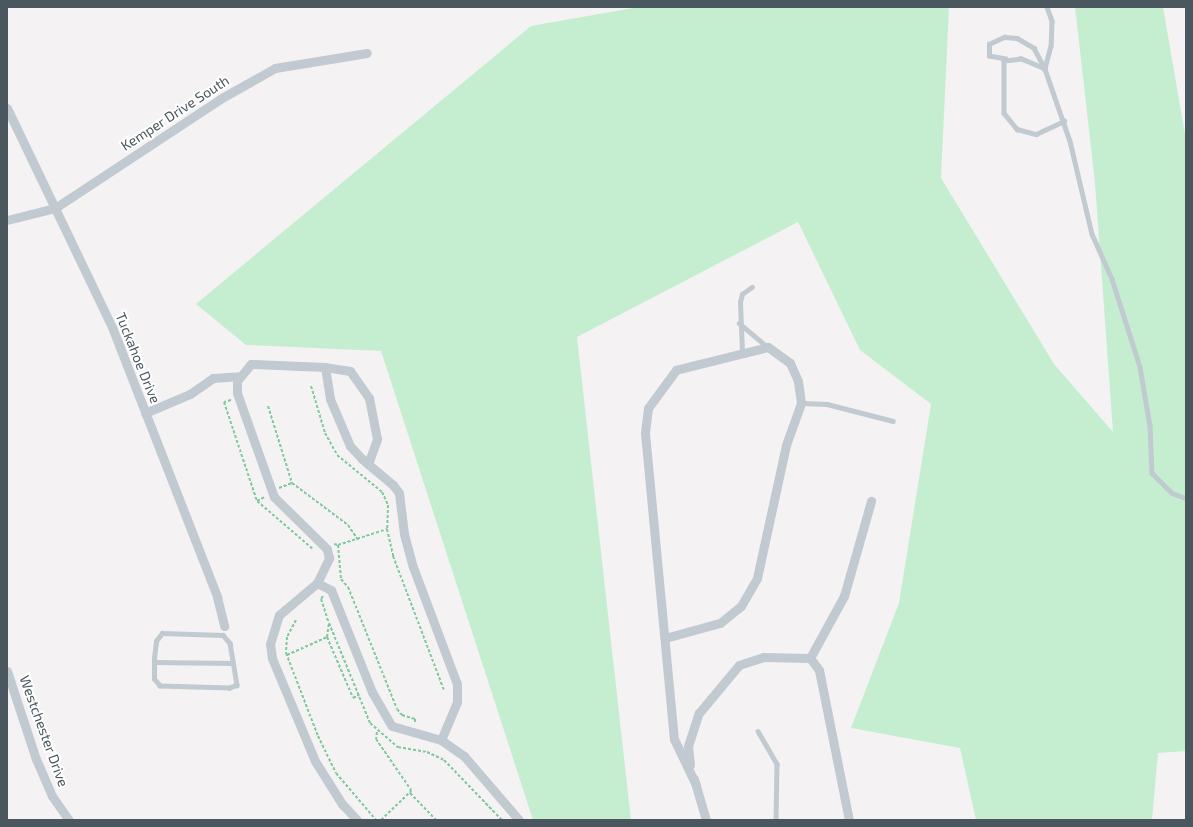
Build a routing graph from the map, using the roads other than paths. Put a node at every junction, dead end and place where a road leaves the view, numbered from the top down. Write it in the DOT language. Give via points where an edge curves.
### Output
graph roads {
  1 [pos="1047,7"];
  2 [pos="367,53"];
  3 [pos="1006,59"];
  4 [pos="1045,69"];
  5 [pos="7,108"];
  6 [pos="1064,121"];
  7 [pos="55,208"];
  8 [pos="7,220"];
  9 [pos="752,287"];
  10 [pos="739,323"];
  11 [pos="768,347"];
  12 [pos="742,352"];
  13 [pos="325,367"];
  14 [pos="240,376"];
  15 [pos="801,403"];
  16 [pos="145,413"];
  17 [pos="893,421"];
  18 [pos="368,464"];
  19 [pos="1186,498"];
  20 [pos="872,501"];
  21 [pos="317,583"];
  22 [pos="224,630"];
  23 [pos="665,638"];
  24 [pos="810,658"];
  25 [pos="154,662"];
  26 [pos="233,663"];
  27 [pos="7,671"];
  28 [pos="758,731"];
  29 [pos="441,740"];
  30 [pos="696,785"];
  31 [pos="69,820"];
  32 [pos="357,820"];
  33 [pos="519,820"];
  34 [pos="706,820"];
  35 [pos="776,820"];
  36 [pos="849,820"];
  1 -- 4 [label="lane" via="1052,21 1051,46"];
  2 -- 7 [label="street, Kemper Drive South" via="275,68 220,99"];
  3 -- 4 [label="lane" via="1021,59"];
  3 -- 4 [label="lane" via="989,56 989,44 1004,37 1017,38 1034,48"];
  3 -- 6 [label="lane" via="1004,113 1011,124 1036,134"];
  4 -- 6 [label="lane"];
  5 -- 7 [label="street, Tuckahoe Drive"];
  6 -- 19 [label="lane" via="1092,234 1112,279 1140,367 1150,426 1152,473 1172,493"];
  7 -- 8 [label="street, Kemper Drive South"];
  7 -- 16 [label="street, Tuckahoe Drive" via="112,327"];
  9 -- 10 [label="lane" via="742,294"];
  10 -- 11 [label="lane"];
  10 -- 12 [label="lane"];
  11 -- 12 [label="street"];
  11 -- 15 [label="street" via="790,363 798,381"];
  12 -- 23 [label="street" via="716,362 676,370 648,408 645,433"];
  13 -- 14 [label="street" via="259,363 251,364"];
  13 -- 18 [label="street" via="324,378 340,428 350,446"];
  13 -- 18 [label="street" via="350,371 368,398 377,439"];
  14 -- 16 [label="street" via="213,378 190,394"];
  14 -- 21 [label="street" via="237,393 267,486 274,497 328,549 329,558"];
  15 -- 17 [label="lane" via="827,404"];
  15 -- 23 [label="street" via="786,445 757,578 741,606 720,623"];
  16 -- 22 [label="street, Tuckahoe Drive" via="217,597"];
  18 -- 29 [label="street" via="399,494 404,534 413,567 457,684 457,702"];
  20 -- 24 [label="street" via="844,596"];
  21 -- 29 [label="street" via="331,590 372,692 392,726"];
  21 -- 32 [label="street" via="309,594 279,615 270,644 272,658 316,761 342,804"];
  22 -- 25 [label="lane" via="162,633 156,641"];
  22 -- 26 [label="lane" via="230,643"];
  23 -- 30 [label="street" via="674,739"];
  24 -- 30 [label="street" via="763,658 739,665 699,714 688,746"];
  24 -- 36 [label="street" via="819,670"];
  25 -- 26 [label="lane"];
  25 -- 26 [label="lane" via="154,679 160,686 230,688 237,685"];
  27 -- 31 [label="street, Westchester Drive" via="36,759 52,796"];
  28 -- 35 [label="lane" via="777,764"];
  29 -- 33 [label="street" via="464,756"];
  30 -- 34 [label="street"];
}
